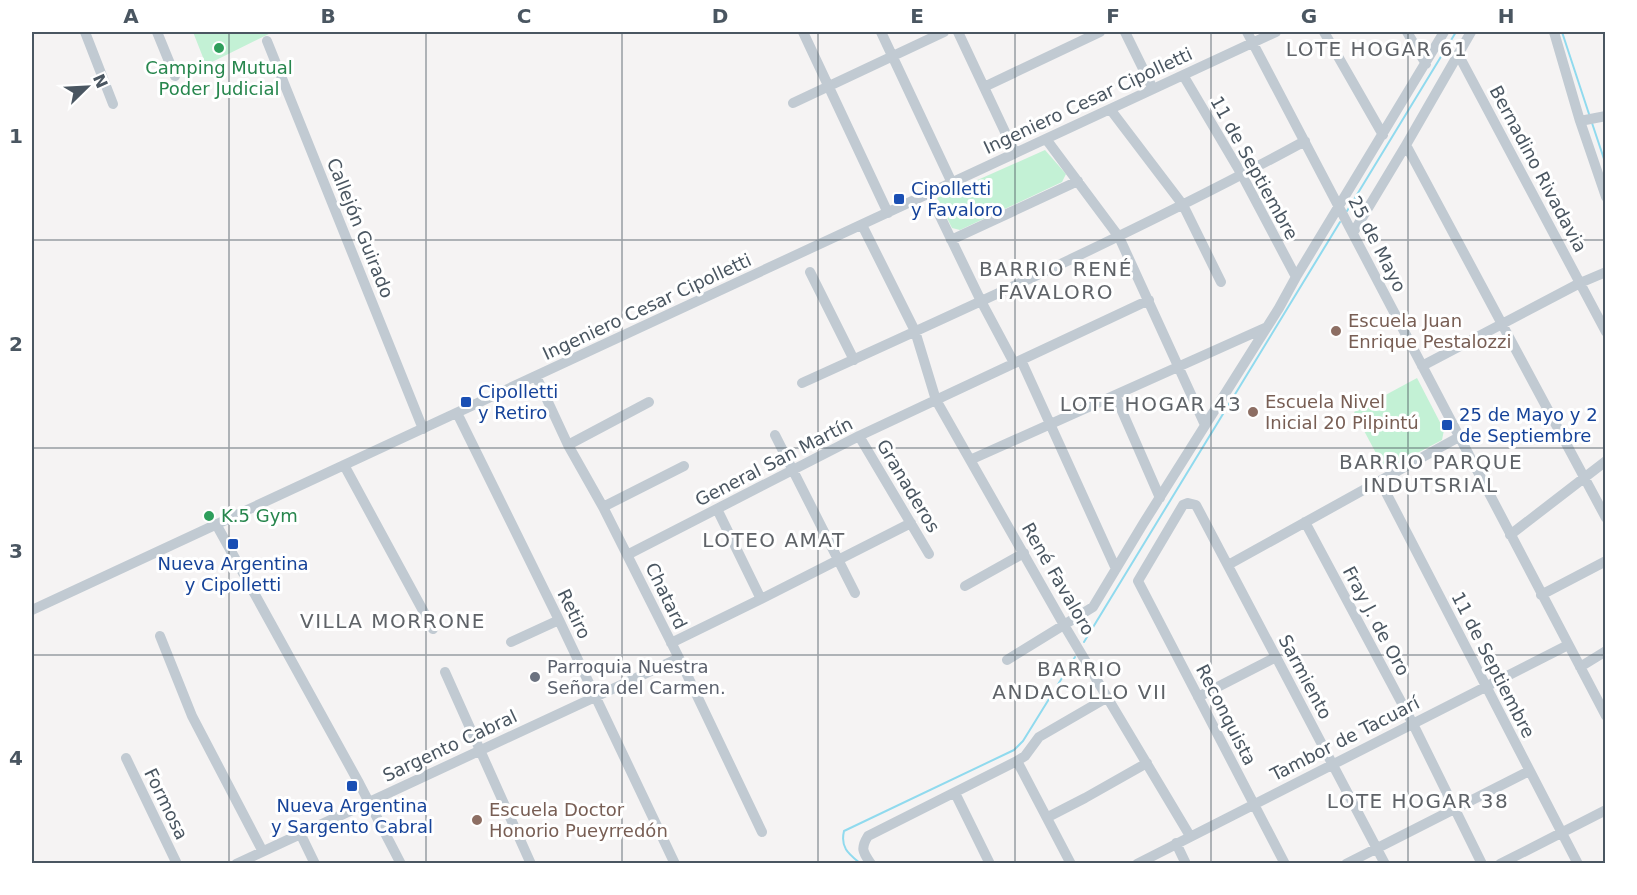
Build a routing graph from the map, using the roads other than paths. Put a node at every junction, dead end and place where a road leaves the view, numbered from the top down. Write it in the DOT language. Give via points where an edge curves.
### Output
graph roads {
  1 [pos="85,32"];
  2 [pos="157,32"];
  3 [pos="803,32"];
  4 [pos="881,32"];
  5 [pos="944,32"];
  6 [pos="958,32"];
  7 [pos="1100,32"];
  8 [pos="1125,32"];
  9 [pos="1247,32"];
  10 [pos="1276,32"];
  11 [pos="1324,32"];
  12 [pos="1407,32"];
  13 [pos="1444,32"];
  14 [pos="1471,32"];
  15 [pos="1554,32"];
  16 [pos="267,41"];
  17 [pos="1252,43"];
  18 [pos="1458,54"];
  19 [pos="892,56"];
  20 [pos="1426,64"];
  21 [pos="1183,75"];
  22 [pos="175,76"];
  23 [pos="828,86"];
  24 [pos="984,87"];
  25 [pos="1152,89"];
  26 [pos="793,103"];
  27 [pos="113,104"];
  28 [pos="1110,109"];
  29 [pos="1602,116"];
  30 [pos="1583,120"];
  31 [pos="1383,135"];
  32 [pos="1046,139"];
  33 [pos="1305,141"];
  34 [pos="1406,145"];
  35 [pos="1015,153"];
  36 [pos="1242,175"];
  37 [pos="1078,181"];
  38 [pos="952,183"];
  39 [pos="1605,197"];
  40 [pos="1183,205"];
  41 [pos="1339,206"];
  42 [pos="938,212"];
  43 [pos="888,213"];
  44 [pos="862,225"];
  45 [pos="1353,233"];
  46 [pos="1119,237"];
  47 [pos="951,240"];
  48 [pos="810,272"];
  49 [pos="1605,272"];
  50 [pos="1296,277"];
  51 [pos="1221,282"];
  52 [pos="1580,283"];
  53 [pos="1149,300"];
  54 [pos="981,301"];
  55 [pos="1502,324"];
  56 [pos="1267,327"];
  57 [pos="915,331"];
  58 [pos="1605,332"];
  59 [pos="854,360"];
  60 [pos="1017,362"];
  61 [pos="1178,366"];
  62 [pos="1422,366"];
  63 [pos="536,376"];
  64 [pos="802,383"];
  65 [pos="1115,395"];
  66 [pos="936,400"];
  67 [pos="649,402"];
  68 [pos="457,413"];
  69 [pos="1050,424"];
  70 [pos="1205,426"];
  71 [pos="423,429"];
  72 [pos="775,435"];
  73 [pos="859,436"];
  74 [pos="1459,437"];
  75 [pos="568,445"];
  76 [pos="970,460"];
  77 [pos="1605,461"];
  78 [pos="344,465"];
  79 [pos="684,466"];
  80 [pos="792,469"];
  81 [pos="1584,478"];
  82 [pos="1380,481"];
  83 [pos="1160,498"];
  84 [pos="603,507"];
  85 [pos="717,509"];
  86 [pos="1605,518"];
  87 [pos="1305,522"];
  88 [pos="911,523"];
  89 [pos="216,524"];
  90 [pos="1510,535"];
  91 [pos="1024,553"];
  92 [pos="929,554"];
  93 [pos="627,555"];
  94 [pos="838,560"];
  95 [pos="1605,561"];
  96 [pos="1228,564"];
  97 [pos="1116,569"];
  98 [pos="1138,581"];
  99 [pos="965,586"];
  100 [pos="855,593"];
  101 [pos="1541,595"];
  102 [pos="761,599"];
  103 [pos="32,610"];
  104 [pos="559,620"];
  105 [pos="1064,625"];
  106 [pos="433,629"];
  107 [pos="160,636"];
  108 [pos="511,642"];
  109 [pos="671,643"];
  110 [pos="1568,645"];
  111 [pos="1605,651"];
  112 [pos="1276,657"];
  113 [pos="679,658"];
  114 [pos="1007,660"];
  115 [pos="1580,668"];
  116 [pos="445,672"];
  117 [pos="1487,687"];
  118 [pos="1198,696"];
  119 [pos="595,697"];
  120 [pos="1107,697"];
  121 [pos="1605,716"];
  122 [pos="1413,724"];
  123 [pos="480,750"];
  124 [pos="126,758"];
  125 [pos="1017,761"];
  126 [pos="1147,763"];
  127 [pos="1332,764"];
  128 [pos="1530,771"];
  129 [pos="955,793"];
  130 [pos="369,802"];
  131 [pos="1254,804"];
  132 [pos="1455,809"];
  133 [pos="1605,810"];
  134 [pos="1048,817"];
  135 [pos="762,832"];
  136 [pos="1561,832"];
  137 [pos="300,833"];
  138 [pos="1190,836"];
  139 [pos="1176,843"];
  140 [pos="1377,848"];
  141 [pos="262,850"];
  142 [pos="985,862"];
  143 [pos="177,864"];
  144 [pos="236,864"];
  145 [pos="315,864"];
  146 [pos="401,864"];
  147 [pos="531,864"];
  148 [pos="675,864"];
  149 [pos="872,864"];
  150 [pos="1071,864"];
  151 [pos="1137,864"];
  152 [pos="1186,864"];
  153 [pos="1285,864"];
  154 [pos="1346,864"];
  155 [pos="1385,864"];
  156 [pos="1482,864"];
  157 [pos="1500,864"];
  158 [pos="1578,864"];
  1 -- 27 [label="street"];
  2 -- 22 [label="street"];
  3 -- 23 [label="street"];
  4 -- 19 [label="street"];
  5 -- 19 [label="street"];
  6 -- 24 [label="street"];
  7 -- 24 [label="street"];
  8 -- 25 [label="street"];
  9 -- 17 [label="street, 25 de Mayo"];
  10 -- 17 [label="street, Ingeniero Cesar Cipolletti"];
  11 -- 31 [label="street"];
  12 -- 20 [label="street"];
  13 -- 20 [label="street"];
  14 -- 18 [label="street"];
  15 -- 30 [label="street"];
  16 -- 71 [label="street, Callejón Guirado"];
  17 -- 21 [label="street, Ingeniero Cesar Cipolletti"];
  17 -- 33 [label="street, 25 de Mayo"];
  18 -- 34 [label="street"];
  18 -- 52 [label="street, Bernadino Rivadavia"];
  19 -- 23 [label="street"];
  19 -- 38 [label="street"];
  20 -- 31 [label="street"];
  21 -- 25 [label="street, Ingeniero Cesar Cipolletti"];
  21 -- 36 [label="street, 11 de Septiembre"];
  23 -- 26 [label="street"];
  23 -- 43 [label="street"];
  24 -- 35 [label="street"];
  25 -- 28 [label="street, Ingeniero Cesar Cipolletti"];
  28 -- 32 [label="street, Ingeniero Cesar Cipolletti"];
  28 -- 40 [label="street"];
  29 -- 30 [label="street"];
  30 -- 39 [label="street"];
  31 -- 41 [label="street"];
  32 -- 35 [label="street, Ingeniero Cesar Cipolletti"];
  32 -- 37 [label="street"];
  33 -- 36 [label="street"];
  33 -- 41 [label="street, 25 de Mayo"];
  34 -- 45 [label="street"];
  34 -- 55 [label="street"];
  35 -- 38 [label="street, Ingeniero Cesar Cipolletti"];
  36 -- 40 [label="street"];
  36 -- 50 [label="street, 11 de Septiembre"];
  37 -- 46 [label="street"];
  37 -- 47 [label="street"];
  38 -- 43 [label="street, Ingeniero Cesar Cipolletti"];
  40 -- 46 [label="street"];
  40 -- 51 [label="street"];
  41 -- 45 [label="street, 25 de Mayo"];
  41 -- 50 [label="street"];
  42 -- 47 [label="street"];
  43 -- 44 [label="street, Ingeniero Cesar Cipolletti"];
  44 -- 57 [label="street, René Favaloro"];
  44 -- 63 [label="street, Ingeniero Cesar Cipolletti"];
  45 -- 62 [label="street, 25 de Mayo"];
  46 -- 53 [label="street"];
  46 -- 54 [label="street"];
  47 -- 54 [label="street"];
  48 -- 59 [label="street"];
  49 -- 52 [label="street"];
  50 -- 56 [label="street"];
  52 -- 55 [label="street"];
  52 -- 58 [label="street, Bernadino Rivadavia"];
  53 -- 60 [label="street, General San Martín"];
  53 -- 61 [label="street"];
  54 -- 57 [label="street"];
  54 -- 60 [label="street"];
  55 -- 62 [label="street"];
  55 -- 81 [label="street"];
  56 -- 61 [label="street"];
  56 -- 70 [label="street"];
  57 -- 59 [label="street"];
  57 -- 66 [label="street, René Favaloro"];
  59 -- 64 [label="street"];
  60 -- 66 [label="street, General San Martín"];
  60 -- 69 [label="street"];
  61 -- 65 [label="street"];
  61 -- 70 [label="street"];
  62 -- 74 [label="street, 25 de Mayo"];
  63 -- 68 [label="street, Ingeniero Cesar Cipolletti"];
  63 -- 75 [label="street, Chatard"];
  65 -- 69 [label="street"];
  65 -- 83 [label="street"];
  66 -- 73 [label="street, General San Martín"];
  66 -- 76 [label="street, René Favaloro"];
  67 -- 75 [label="street"];
  68 -- 71 [label="street, Ingeniero Cesar Cipolletti"];
  68 -- 104 [label="street, Retiro"];
  69 -- 76 [label="street"];
  69 -- 97 [label="street"];
  70 -- 83 [label="street"];
  71 -- 78 [label="street, Ingeniero Cesar Cipolletti"];
  72 -- 80 [label="street"];
  73 -- 80 [label="street, General San Martín"];
  73 -- 88 [label="street, Granaderos"];
  74 -- 82 [label="street"];
  74 -- 90 [label="street, 25 de Mayo"];
  75 -- 84 [label="street, Chatard"];
  76 -- 91 [label="street, René Favaloro"];
  77 -- 81 [label="street"];
  78 -- 89 [label="street, Ingeniero Cesar Cipolletti"];
  78 -- 106 [label="street"];
  79 -- 84 [label="street"];
  80 -- 85 [label="street, General San Martín"];
  80 -- 94 [label="street"];
  81 -- 86 [label="street"];
  81 -- 90 [label="street"];
  82 -- 87 [label="street"];
  82 -- 117 [label="street, 11 de Septiembre"];
  83 -- 97 [label="street"];
  84 -- 93 [label="street, Chatard"];
  85 -- 93 [label="street, General San Martín"];
  85 -- 102 [label="street"];
  87 -- 96 [label="street"];
  87 -- 122 [label="street, Fray J. de Oro"];
  88 -- 92 [label="street, Granaderos"];
  88 -- 94 [label="street"];
  89 -- 103 [label="street, Ingeniero Cesar Cipolletti"];
  89 -- 130 [label="street"];
  90 -- 101 [label="street, 25 de Mayo"];
  91 -- 99 [label="street"];
  91 -- 105 [label="street, René Favaloro"];
  93 -- 109 [label="street, Chatard"];
  94 -- 100 [label="street"];
  94 -- 102 [label="street"];
  95 -- 101 [label="street"];
  96 -- 98 [label="street, Sarmiento" via="1197,505 1188,503 1183,505"];
  96 -- 112 [label="street, Sarmiento"];
  97 -- 105 [label="street" via="1093,607"];
  98 -- 118 [label="street, Reconquista"];
  101 -- 110 [label="street, 25 de Mayo"];
  102 -- 109 [label="street"];
  104 -- 108 [label="street"];
  104 -- 119 [label="street, Retiro"];
  105 -- 114 [label="street"];
  105 -- 120 [label="street, René Favaloro"];
  107 -- 141 [label="street" via="192,716"];
  109 -- 113 [label="street, Chatard"];
  110 -- 115 [label="street, 25 de Mayo"];
  110 -- 117 [label="street, Tambor de Tacuarí"];
  111 -- 115 [label="street"];
  112 -- 118 [label="street"];
  112 -- 127 [label="street, Sarmiento"];
  113 -- 119 [label="street, Sargento Cabral"];
  113 -- 135 [label="street, Chatard"];
  115 -- 121 [label="street, 25 de Mayo"];
  116 -- 123 [label="street"];
  117 -- 122 [label="street, Tambor de Tacuarí"];
  117 -- 128 [label="street, 11 de Septiembre"];
  118 -- 131 [label="street, Reconquista"];
  119 -- 123 [label="street, Sargento Cabral"];
  119 -- 148 [label="street, Retiro"];
  120 -- 125 [label="street" via="1039,737"];
  120 -- 126 [label="street, René Favaloro"];
  122 -- 127 [label="street, Tambor de Tacuarí"];
  122 -- 132 [label="street, Fray J. de Oro"];
  123 -- 130 [label="street, Sargento Cabral"];
  123 -- 147 [label="street"];
  124 -- 143 [label="street, Formosa"];
  125 -- 129 [label="street"];
  125 -- 134 [label="street"];
  126 -- 134 [label="street"];
  126 -- 138 [label="street, René Favaloro"];
  127 -- 131 [label="street, Tambor de Tacuarí"];
  127 -- 140 [label="street, Sarmiento"];
  128 -- 132 [label="street"];
  128 -- 136 [label="street, 11 de Septiembre"];
  129 -- 142 [label="street"];
  129 -- 149 [label="street" via="868,836 863,850"];
  130 -- 137 [label="street, Sargento Cabral"];
  130 -- 146 [label="street"];
  131 -- 138 [label="street, Tambor de Tacuarí"];
  131 -- 153 [label="street, Reconquista"];
  132 -- 140 [label="street"];
  132 -- 156 [label="street, Fray J. de Oro"];
  133 -- 136 [label="street"];
  134 -- 150 [label="street"];
  136 -- 157 [label="street"];
  136 -- 158 [label="street, 11 de Septiembre"];
  137 -- 141 [label="street, Sargento Cabral"];
  137 -- 145 [label="street"];
  138 -- 139 [label="street, Tambor de Tacuarí"];
  139 -- 151 [label="street, Tambor de Tacuarí"];
  139 -- 152 [label="street"];
  140 -- 154 [label="street"];
  140 -- 155 [label="street, Sarmiento"];
  141 -- 144 [label="street, Sargento Cabral"];
}
